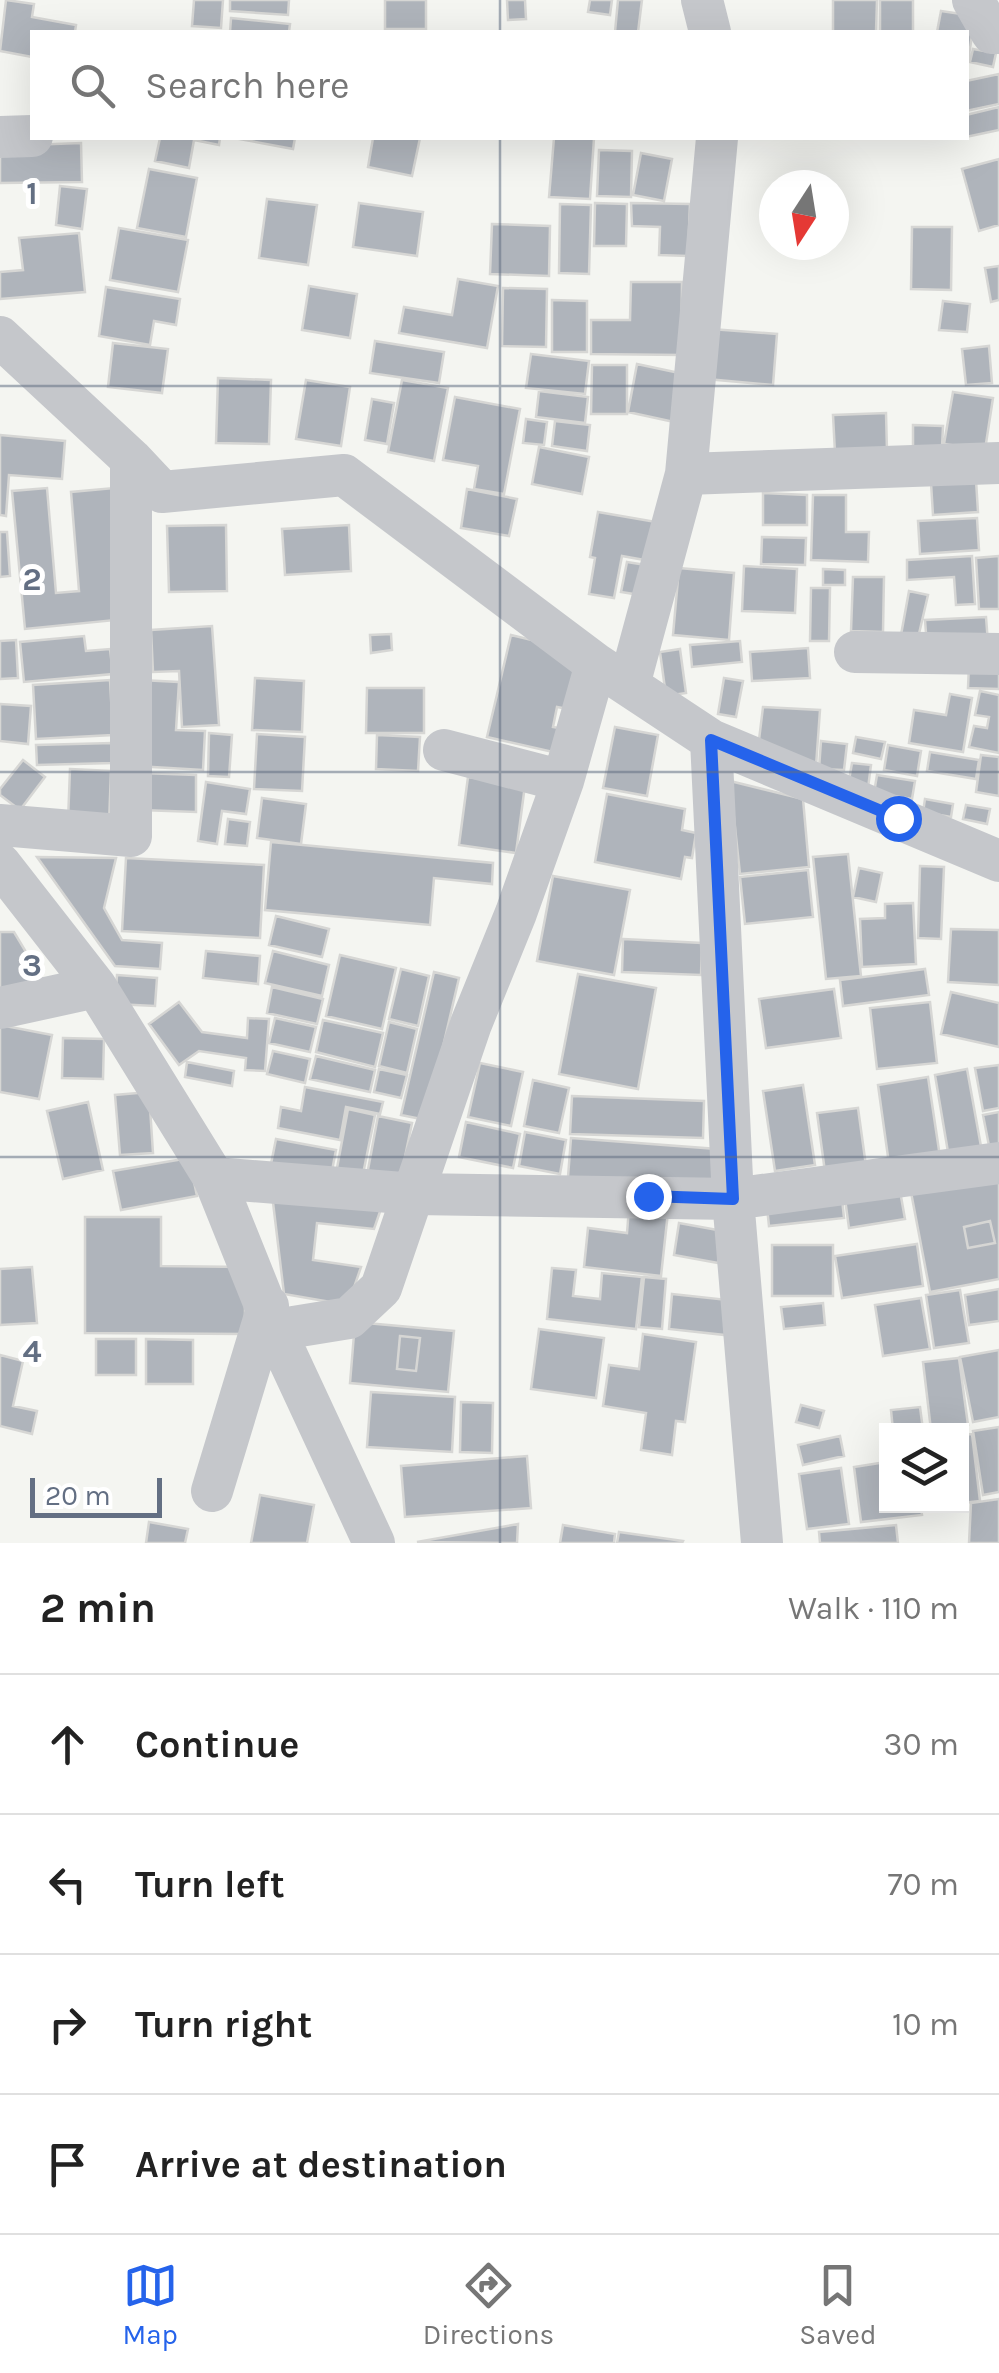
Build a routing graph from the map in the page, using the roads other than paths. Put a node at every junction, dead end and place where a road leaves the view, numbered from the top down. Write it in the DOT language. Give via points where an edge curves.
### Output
graph roads {
  1 [pos="702,0"];
  2 [pos="973,0"];
  3 [pos="710,30"];
  4 [pos="999,33"];
  5 [pos="30,136"];
  6 [pos="0,137"];
  7 [pos="718,140"];
  8 [pos="0,337"];
  9 [pos="131,459"];
  10 [pos="999,463"];
  11 [pos="686,474"];
  12 [pos="855,652"];
  13 [pos="999,654"];
  14 [pos="612,674"];
  15 [pos="711,740"];
  16 [pos="444,750"];
  17 [pos="563,781"];
  18 [pos="0,825"];
  19 [pos="999,861"];
  20 [pos="0,864"];
  21 [pos="96,987"];
  22 [pos="0,1008"];
  23 [pos="999,1163"];
  24 [pos="214,1178"];
  25 [pos="415,1194"];
  26 [pos="733,1199"];
  27 [pos="271,1318"];
  28 [pos="212,1491"];
  29 [pos="374,1543"];
  30 [pos="762,1543"];
  1 -- 3 [label="street"];
  2 -- 4 [label="street" via="992,33"];
  5 -- 6 [label="street"];
  7 -- 11 [label="street"];
  8 -- 9 [label="street"];
  9 -- 14 [label="street" via="162,492 344,475"];
  9 -- 18 [label="street" via="131,836"];
  10 -- 11 [label="street"];
  11 -- 14 [label="street"];
  12 -- 13 [label="street"];
  14 -- 15 [label="street"];
  14 -- 17 [label="street"];
  15 -- 19 [label="street"];
  15 -- 26 [label="street"];
  16 -- 17 [label="street"];
  17 -- 25 [label="street"];
  20 -- 21 [label="street"];
  21 -- 22 [label="street"];
  21 -- 24 [label="street"];
  23 -- 26 [label="street"];
  24 -- 25 [label="street"];
  24 -- 27 [label="street"];
  25 -- 26 [label="street"];
  25 -- 27 [label="street" via="381,1288 349,1318"];
  26 -- 30 [label="street"];
  27 -- 28 [label="street"];
  27 -- 29 [label="street"];
}
